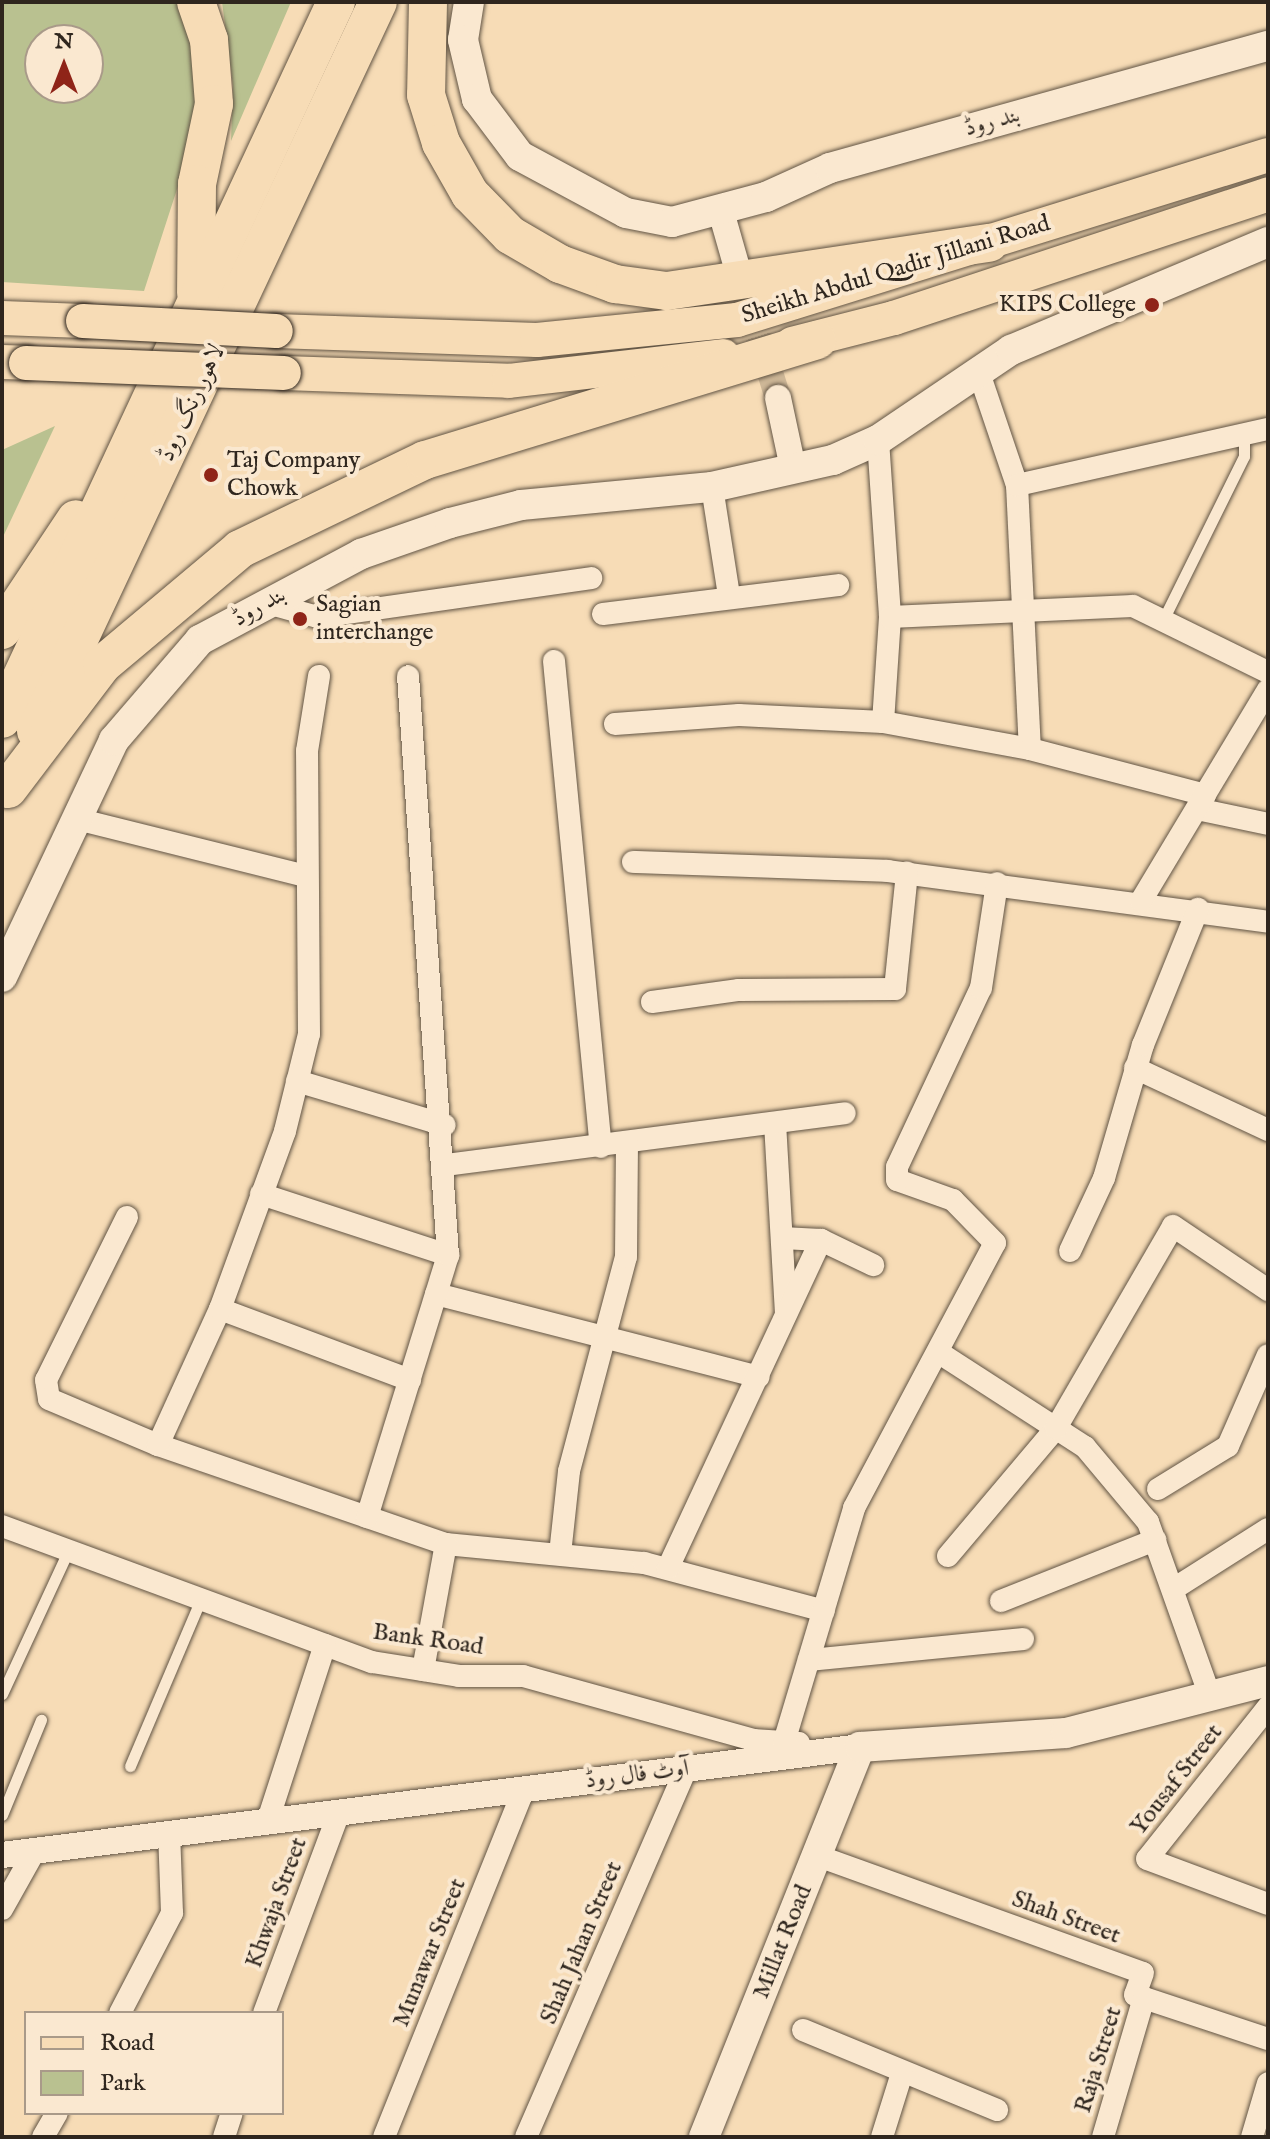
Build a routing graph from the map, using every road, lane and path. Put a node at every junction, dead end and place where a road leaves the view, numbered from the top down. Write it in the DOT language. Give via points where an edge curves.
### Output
graph roads {
  1 [pos="196,2"];
  2 [pos="336,2"];
  3 [pos="378,2"];
  4 [pos="428,2"];
  5 [pos="469,2"];
  6 [pos="1268,46"];
  7 [pos="1268,155"];
  8 [pos="1268,194"];
  9 [pos="720,208"];
  10 [pos="1268,242"];
  11 [pos="989,243"];
  12 [pos="736,264"];
  13 [pos="196,304"];
  14 [pos="2,318"];
  15 [pos="817,340"];
  16 [pos="14,362"];
  17 [pos="978,370"];
  18 [pos="778,398"];
  19 [pos="1268,429"];
  20 [pos="138,432"];
  21 [pos="1244,434"];
  22 [pos="878,440"];
  23 [pos="793,468"];
  24 [pos="1017,485"];
  25 [pos="712,487"];
  26 [pos="591,578"];
  27 [pos="838,585"];
  28 [pos="729,596"];
  29 [pos="267,603"];
  30 [pos="1017,606"];
  31 [pos="603,614"];
  32 [pos="890,617"];
  33 [pos="1163,620"];
  34 [pos="2,630"];
  35 [pos="554,661"];
  36 [pos="319,676"];
  37 [pos="408,676"];
  38 [pos="1268,687"];
  39 [pos="2,719"];
  40 [pos="883,722"];
  41 [pos="615,724"];
  42 [pos="1030,749"];
  43 [pos="5,795"];
  44 [pos="1201,802"];
  45 [pos="77,819"];
  46 [pos="1268,824"];
  47 [pos="633,862"];
  48 [pos="907,873"];
  49 [pos="306,876"];
  50 [pos="997,883"];
  51 [pos="1141,901"];
  52 [pos="1198,909"];
  53 [pos="1268,922"];
  54 [pos="2,977"];
  55 [pos="652,1002"];
  56 [pos="1135,1068"];
  57 [pos="297,1081"];
  58 [pos="845,1113"];
  59 [pos="775,1123"];
  60 [pos="445,1125"];
  61 [pos="1268,1129"];
  62 [pos="627,1144"];
  63 [pos="601,1147"];
  64 [pos="446,1165"];
  65 [pos="261,1194"];
  66 [pos="127,1217"];
  67 [pos="782,1238"];
  68 [pos="821,1240"];
  69 [pos="1070,1251"];
  70 [pos="448,1255"];
  71 [pos="873,1265"];
  72 [pos="1268,1290"];
  73 [pos="436,1294"];
  74 [pos="220,1309"];
  75 [pos="786,1317"];
  76 [pos="606,1338"];
  77 [pos="941,1354"];
  78 [pos="1268,1355"];
  79 [pos="759,1377"];
  80 [pos="410,1380"];
  81 [pos="1056,1428"];
  82 [pos="158,1445"];
  83 [pos="1158,1489"];
  84 [pos="367,1517"];
  85 [pos="2,1526"];
  86 [pos="1268,1529"];
  87 [pos="1155,1540"];
  88 [pos="446,1544"];
  89 [pos="71,1547"];
  90 [pos="560,1554"];
  91 [pos="948,1556"];
  92 [pos="668,1568"];
  93 [pos="1175,1588"];
  94 [pos="201,1599"];
  95 [pos="1001,1601"];
  96 [pos="824,1611"];
  97 [pos="1023,1639"];
  98 [pos="325,1645"];
  99 [pos="809,1660"];
  100 [pos="423,1670"];
  101 [pos="1268,1681"];
  102 [pos="2,1694"];
  103 [pos="1210,1696"];
  104 [pos="1268,1707"];
  105 [pos="41,1720"];
  106 [pos="784,1742"];
  107 [pos="860,1747"];
  108 [pos="130,1766"];
  109 [pos="686,1769"];
  110 [pos="524,1789"];
  111 [pos="339,1812"];
  112 [pos="2,1815"];
  113 [pos="268,1820"];
  114 [pos="169,1833"];
  115 [pos="34,1852"];
  116 [pos="2,1855"];
  117 [pos="818,1856"];
  118 [pos="1268,1904"];
  119 [pos="2,1909"];
  120 [pos="1144,1998"];
  121 [pos="121,2011"];
  122 [pos="265,2011"];
  123 [pos="803,2030"];
  124 [pos="1268,2039"];
  125 [pos="902,2073"];
  126 [pos="1268,2083"];
  127 [pos="997,2110"];
  128 [pos="56,2115"];
  129 [pos="231,2115"];
  130 [pos="43,2137"];
  131 [pos="224,2137"];
  132 [pos="384,2137"];
  133 [pos="526,2137"];
  134 [pos="704,2137"];
  135 [pos="882,2137"];
  136 [pos="1103,2137"];
  137 [pos="1252,2137"];
  1 -- 13 [label="highway" via="209,40 214,104 197,184"];
  2 -- 13 [label="highway, لاہور رنگ روڈ"];
  3 -- 43 [label="highway, لاہور رنگ روڈ, bridge"];
  4 -- 11 [label="highway" via="426,95 441,143 470,194 510,235 560,264 615,284 667,291"];
  5 -- 9 [label="main road, بند روڈ" via="463,40 477,99 520,156 626,213 672,222"];
  6 -- 9 [label="main road, بند روڈ" via="845,163"];
  7 -- 11 [label="main road, Sheikh Abdul Qadir Jillani Road"];
  8 -- 15 [label="main road, Sheikh Abdul Qadir Jillani Road"];
  9 -- 12 [label="street"];
  10 -- 17 [label="main road, بند روڈ"];
  11 -- 14 [label="main road, Sheikh Abdul Qadir Jillani Road, bridge" via="830,295 670,331 445,341"];
  13 -- 20 [label="highway, لاہور رنگ روڈ, bridge"];
  15 -- 16 [label="main road, Sheikh Abdul Qadir Jillani Road, bridge" via="509,381"];
  15 -- 43 [label="highway" via="425,460 240,549 102,665"];
  17 -- 22 [label="main road, بند روڈ"];
  17 -- 24 [label="street"];
  18 -- 23 [label="street"];
  19 -- 21 [label="street"];
  20 -- 34 [label="highway"];
  20 -- 39 [label="highway, لاہور رنگ روڈ"];
  21 -- 24 [label="street"];
  21 -- 33 [label="lane" via="1244,456"];
  22 -- 23 [label="main road, بند روڈ"];
  22 -- 32 [label="street"];
  23 -- 25 [label="main road, بند روڈ"];
  24 -- 30 [label="street"];
  25 -- 28 [label="street"];
  25 -- 29 [label="main road, بند روڈ" via="492,512 361,554"];
  26 -- 29 [label="street" via="318,617"];
  27 -- 28 [label="street"];
  28 -- 31 [label="street"];
  29 -- 45 [label="main road, بند روڈ" via="200,640 150,692 114,740"];
  30 -- 32 [label="street"];
  30 -- 33 [label="street" via="1133,606"];
  30 -- 42 [label="street"];
  32 -- 40 [label="street"];
  33 -- 38 [label="street"];
  35 -- 63 [label="street"];
  36 -- 49 [label="street" via="307,751"];
  37 -- 60 [label="street"];
  38 -- 44 [label="street"];
  40 -- 41 [label="street" via="739,715"];
  40 -- 42 [label="street"];
  42 -- 44 [label="street"];
  44 -- 46 [label="street"];
  44 -- 51 [label="street"];
  45 -- 49 [label="street"];
  45 -- 54 [label="main road, بند روڈ"];
  47 -- 48 [label="street"];
  48 -- 50 [label="street"];
  48 -- 55 [label="street" via="895,989 739,990"];
  49 -- 57 [label="street" via="311,990"];
  50 -- 51 [label="street"];
  50 -- 77 [label="street" via="981,988 897,1167 897,1180 953,1200 995,1243"];
  51 -- 52 [label="street"];
  52 -- 53 [label="street"];
  52 -- 56 [label="street"];
  56 -- 61 [label="street"];
  56 -- 69 [label="street" via="1104,1178"];
  57 -- 60 [label="street"];
  57 -- 65 [label="street"];
  58 -- 59 [label="street"];
  59 -- 62 [label="street"];
  59 -- 67 [label="street"];
  60 -- 64 [label="street"];
  62 -- 63 [label="street"];
  62 -- 76 [label="street" via="632,1214"];
  63 -- 64 [label="street"];
  64 -- 70 [label="street"];
  65 -- 70 [label="street"];
  65 -- 74 [label="street"];
  66 -- 82 [label="street" via="43,1394"];
  67 -- 68 [label="street"];
  67 -- 75 [label="street"];
  68 -- 71 [label="street"];
  68 -- 75 [label="street"];
  70 -- 73 [label="street"];
  72 -- 81 [label="street" via="1173,1226"];
  73 -- 76 [label="street"];
  73 -- 80 [label="street"];
  74 -- 80 [label="street"];
  74 -- 82 [label="street"];
  75 -- 79 [label="street"];
  76 -- 79 [label="street"];
  76 -- 90 [label="street" via="569,1471"];
  77 -- 81 [label="street"];
  77 -- 96 [label="street" via="854,1508"];
  78 -- 83 [label="street" via="1228,1446"];
  79 -- 92 [label="street"];
  80 -- 84 [label="street"];
  81 -- 87 [label="street" via="1085,1447"];
  81 -- 91 [label="street"];
  82 -- 84 [label="street"];
  84 -- 88 [label="street"];
  85 -- 89 [label="street, Bank Road"];
  86 -- 93 [label="street"];
  87 -- 93 [label="street"];
  87 -- 95 [label="street"];
  88 -- 90 [label="street"];
  88 -- 100 [label="street"];
  89 -- 94 [label="street, Bank Road"];
  89 -- 102 [label="lane"];
  90 -- 92 [label="street"];
  92 -- 96 [label="street"];
  93 -- 103 [label="street"];
  94 -- 98 [label="street, Bank Road"];
  94 -- 108 [label="lane"];
  96 -- 99 [label="street"];
  97 -- 99 [label="street"];
  98 -- 100 [label="street, Bank Road"];
  98 -- 113 [label="street"];
  99 -- 106 [label="street"];
  100 -- 106 [label="street, Bank Road" via="538,1679 753,1740"];
  101 -- 103 [label="main road, آوٹ فال روڈ"];
  103 -- 107 [label="main road, آوٹ فال روڈ" via="1066,1733"];
  104 -- 118 [label="street, Yousaf Street" via="1147,1859"];
  105 -- 112 [label="lane"];
  106 -- 107 [label="street, Bank Road"];
  107 -- 109 [label="street, آوٹ فال روڈ"];
  107 -- 117 [label="main road, Millat Road"];
  109 -- 110 [label="street, آوٹ فال روڈ"];
  109 -- 133 [label="street, Shah Jahan Street"];
  110 -- 111 [label="street, آوٹ فال روڈ"];
  110 -- 132 [label="street, Munawar Street"];
  111 -- 113 [label="street, آوٹ فال روڈ"];
  111 -- 122 [label="street, Khwaja Street"];
  113 -- 114 [label="street, آوٹ فال روڈ"];
  114 -- 115 [label="street, آوٹ فال روڈ"];
  114 -- 121 [label="street" via="172,1913"];
  115 -- 116 [label="street, آوٹ فال روڈ"];
  115 -- 119 [label="street"];
  117 -- 120 [label="street, Shah Street" via="1143,1973 1135,1995"];
  117 -- 134 [label="main road, Millat Road"];
  120 -- 124 [label="street"];
  120 -- 136 [label="street, Raja Street"];
  123 -- 125 [label="street"];
  125 -- 127 [label="street"];
  125 -- 135 [label="street"];
  126 -- 137 [label="street"];
  128 -- 130 [label="street"];
  129 -- 131 [label="street"];
}
